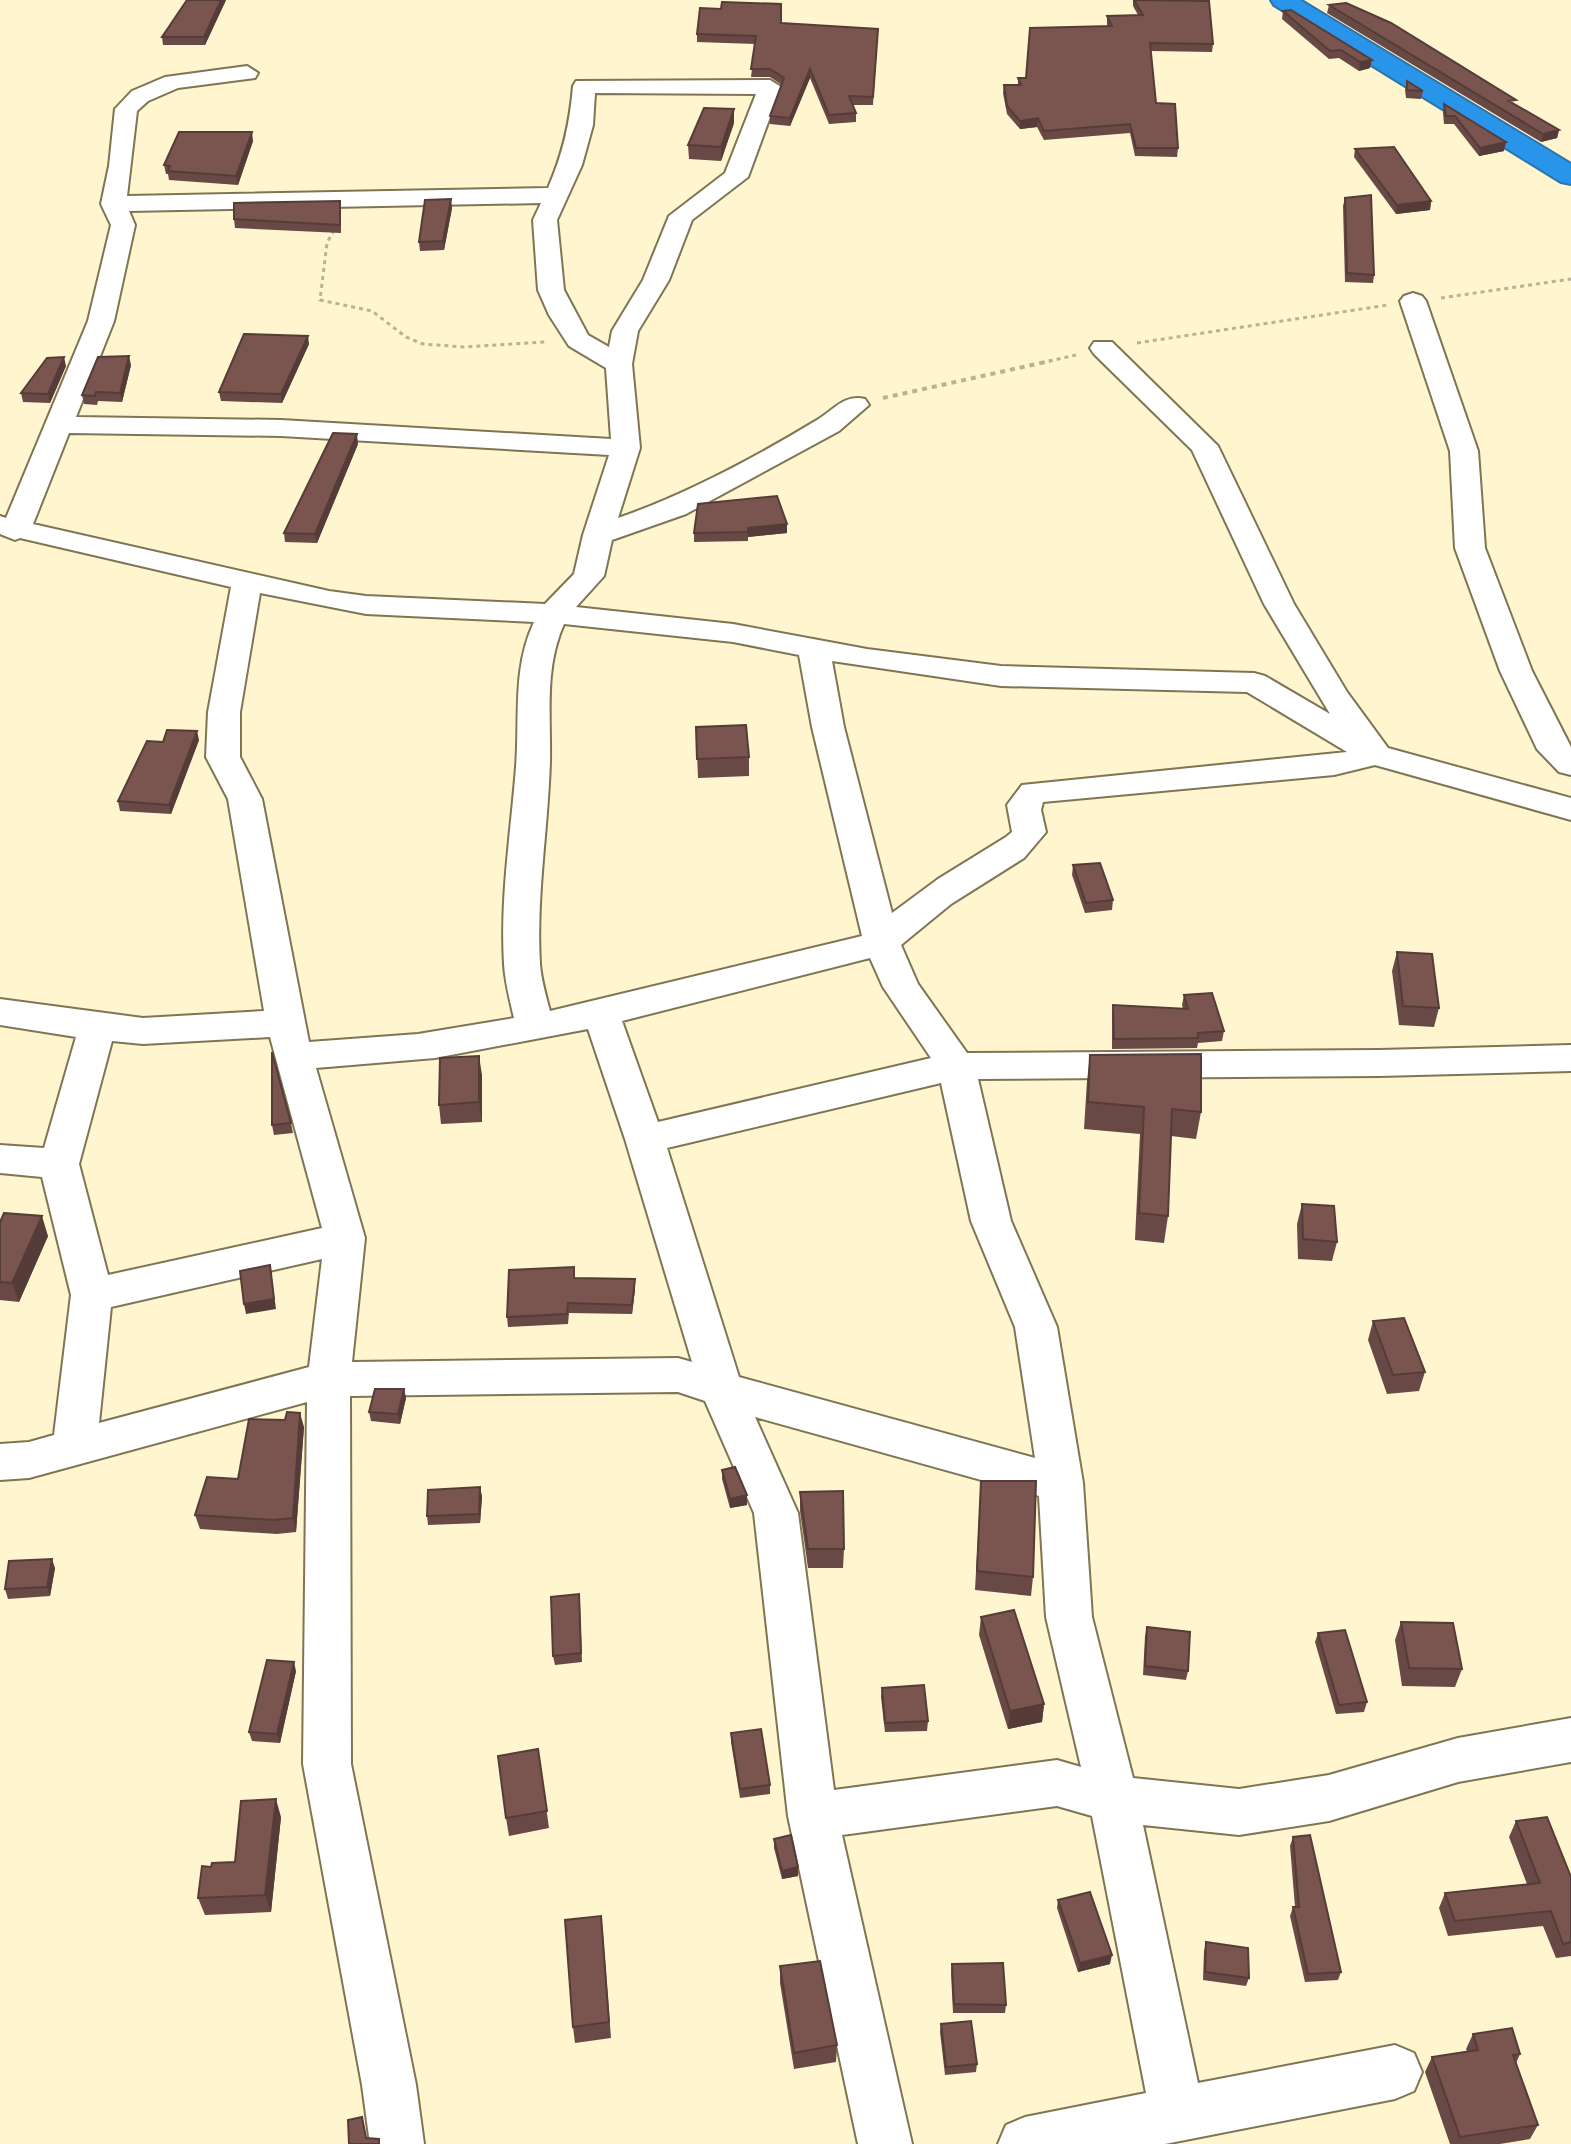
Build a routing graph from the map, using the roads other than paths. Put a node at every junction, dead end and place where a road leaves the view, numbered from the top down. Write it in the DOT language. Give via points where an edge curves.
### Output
graph roads {
  1 [pos="1283,0"];
  2 [pos="247,73"];
  3 [pos="1571,176"];
  4 [pos="557,195"];
  5 [pos="113,204"];
  6 [pos="1413,301"];
  7 [pos="1103,348"];
  8 [pos="619,364"];
  9 [pos="855,405"];
  10 [pos="58,425"];
  11 [pos="626,448"];
  12 [pos="8,528"];
  13 [pos="598,535"];
  14 [pos="247,581"];
  15 [pos="553,614"];
  16 [pos="814,648"];
  17 [pos="1376,755"];
  18 [pos="1571,765"];
  19 [pos="1571,809"];
  20 [pos="882,943"];
  21 [pos="0,1012"];
  22 [pos="601,1013"];
  23 [pos="97,1027"];
  24 [pos="534,1027"];
  25 [pos="290,1039"];
  26 [pos="1571,1058"];
  27 [pos="956,1066"];
  28 [pos="645,1139"];
  29 [pos="0,1159"];
  30 [pos="59,1164"];
  31 [pos="345,1238"];
  32 [pos="92,1295"];
  33 [pos="329,1379"];
  34 [pos="721,1389"];
  35 [pos="74,1447"];
  36 [pos="0,1462"];
  37 [pos="1061,1483"];
  38 [pos="1571,1740"];
  39 [pos="1113,1799"];
  40 [pos="813,1816"];
  41 [pos="1395,2072"];
  42 [pos="1177,2112"];
  43 [pos="1099,2137"];
  44 [pos="397,2144"];
  45 [pos="885,2144"];
  46 [pos="1025,2144"];
  1 -- 3 [label="highway"];
  2 -- 5 [label="street" via="173,82 140,96 126,109"];
  4 -- 5 [label="street"];
  4 -- 8 [label="street" via="545,220 551,290 578,340"];
  4 -- 8 [label="street" via="581,125 584,86 770,87 736,177 681,216 656,280 625,331"];
  5 -- 10 [label="street" via="123,225 101,321"];
  6 -- 18 [label="street" via="1464,451 1470,548 1516,671 1553,749"];
  7 -- 17 [label="street" via="1204,446 1279,604 1332,694"];
  8 -- 11 [label="street"];
  9 -- 13 [label="street" via="829,425 676,508"];
  10 -- 11 [label="street" via="281,428"];
  10 -- 12 [label="street"];
  11 -- 13 [label="street"];
  12 -- 14 [label="street"];
  13 -- 15 [label="street" via="589,576"];
  14 -- 15 [label="street" via="366,605"];
  14 -- 25 [label="street" via="224,712 223,757 245,799"];
  15 -- 16 [label="street" via="733,633"];
  15 -- 24 [label="street" via="539,644 532,701 533,763 524,859 522,965"];
  16 -- 17 [label="street" via="1001,676 1254,683"];
  16 -- 20 [label="street" via="828,727"];
  17 -- 19 [label="street"];
  17 -- 20 [label="street" via="1334,765 1034,792 1022,807 1029,832 1021,846 902,922"];
  20 -- 22 [label="street"];
  20 -- 27 [label="street" via="901,987"];
  21 -- 23 [label="street"];
  22 -- 24 [label="street"];
  22 -- 28 [label="street"];
  23 -- 25 [label="street"];
  23 -- 30 [label="street"];
  24 -- 25 [label="street" via="433,1045"];
  25 -- 31 [label="street"];
  26 -- 27 [label="street"];
  27 -- 28 [label="street"];
  27 -- 37 [label="street" via="991,1221 1036,1327"];
  28 -- 34 [label="street"];
  29 -- 30 [label="street"];
  30 -- 32 [label="street"];
  31 -- 32 [label="street"];
  31 -- 33 [label="street"];
  32 -- 35 [label="street"];
  33 -- 34 [label="street" via="678,1375"];
  33 -- 35 [label="street"];
  33 -- 44 [label="street" via="327,1764"];
  34 -- 37 [label="street"];
  34 -- 40 [label="street" via="776,1513"];
  35 -- 36 [label="street"];
  37 -- 39 [label="street" via="1069,1617"];
  38 -- 39 [label="street" via="1458,1760 1329,1798 1239,1812"];
  39 -- 40 [label="street" via="1057,1783"];
  39 -- 42 [label="street"];
  40 -- 45 [label="street"];
  41 -- 42 [label="street"];
  42 -- 43 [label="street"];
  43 -- 46 [label="street"];
}
